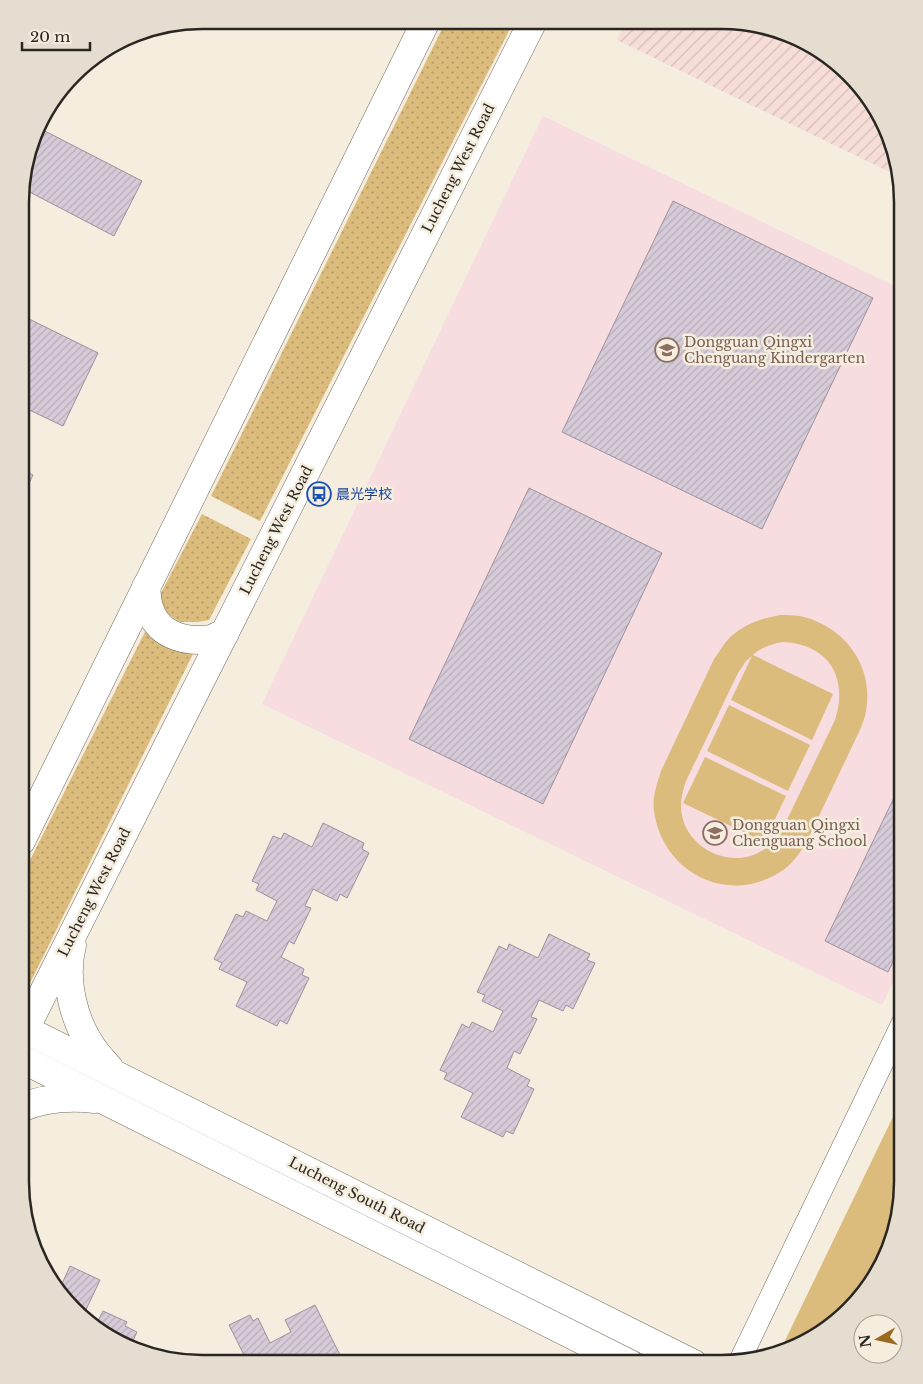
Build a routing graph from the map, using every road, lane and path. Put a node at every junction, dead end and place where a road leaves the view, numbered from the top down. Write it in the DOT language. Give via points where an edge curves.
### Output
graph roads {
  1 [pos="422,29"];
  2 [pos="529,29"];
  3 [pos="146,588"];
  4 [pos="225,633"];
  5 [pos="29,823"];
  6 [pos="79,922"];
  7 [pos="29,1018"];
  8 [pos="29,1034"];
  9 [pos="894,1041"];
  10 [pos="29,1063"];
  11 [pos="114,1073"];
  12 [pos="103,1100"];
  13 [pos="29,1104"];
  14 [pos="743,1354"];
  15 [pos="612,1355"];
  16 [pos="676,1355"];
  1 -- 3 [label="street"];
  2 -- 4 [label="street, Lucheng West Road"];
  3 -- 4 [label="street" via="149,608 157,623 169,634 182,639 211,639"];
  3 -- 5 [label="street"];
  4 -- 6 [label="street, Lucheng West Road"];
  6 -- 7 [label="street, Lucheng West Road"];
  6 -- 11 [label="street" via="70,957 73,1003 91,1045"];
  8 -- 11 [label="street, Lucheng South Road"];
  9 -- 14 [label="street"];
  10 -- 12 [label="street, Lucheng South Road"];
  11 -- 16 [label="street, Lucheng South Road"];
  12 -- 13 [label="street" via="55,1098"];
  12 -- 15 [label="street, Lucheng South Road"];
}
